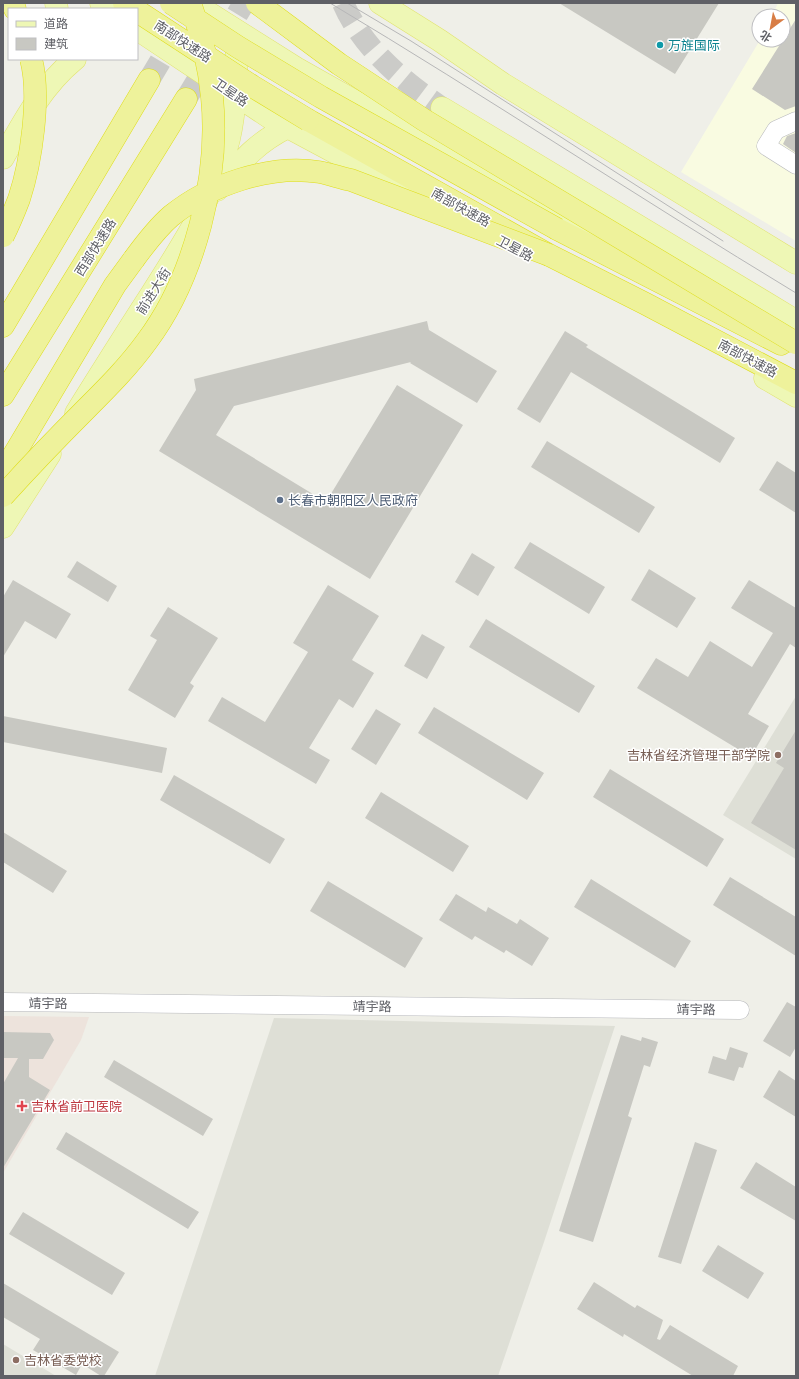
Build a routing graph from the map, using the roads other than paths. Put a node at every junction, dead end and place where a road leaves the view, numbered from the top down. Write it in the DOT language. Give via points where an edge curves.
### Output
graph roads {
  1 [pos="171,3"];
  2 [pos="190,3"];
  3 [pos="194,3"];
  4 [pos="257,3"];
  5 [pos="380,3"];
  6 [pos="402,3"];
  7 [pos="138,12"];
  8 [pos="218,18"];
  9 [pos="237,31"];
  10 [pos="139,32"];
  11 [pos="439,40"];
  12 [pos="31,60"];
  13 [pos="57,60"];
  14 [pos="74,60"];
  15 [pos="149,80"];
  16 [pos="48,86"];
  17 [pos="235,94"];
  18 [pos="186,99"];
  19 [pos="442,108"];
  20 [pos="796,121"];
  21 [pos="288,127"];
  22 [pos="3,158"];
  23 [pos="796,165"];
  24 [pos="202,207"];
  25 [pos="3,236"];
  26 [pos="549,255"];
  27 [pos="796,263"];
  28 [pos="796,321"];
  29 [pos="3,326"];
  30 [pos="796,335"];
  31 [pos="796,343"];
  32 [pos="796,352"];
  33 [pos="796,383"];
  34 [pos="3,395"];
  35 [pos="796,396"];
  36 [pos="3,473"];
  37 [pos="3,496"];
  38 [pos="3,527"];
  39 [pos="3,1002"];
  40 [pos="740,1010"];
  1 -- 32 [label="highway, 南部快速路, bridge" via="321,97 536,217"];
  2 -- 37 [label="highway, bridge" via="201,36 208,70 212,97 213,151 210,182 188,263 165,314 124,371"];
  3 -- 8 [label="main road"];
  4 -- 31 [label="highway, bridge" via="339,64 418,116"];
  5 -- 11 [label="main road"];
  6 -- 11 [label="main road"];
  7 -- 26 [label="highway, 南部快速路, bridge" via="308,120"];
  8 -- 9 [label="main road"];
  8 -- 10 [label="main road"];
  9 -- 17 [label="main road, 前进大街"];
  9 -- 30 [label="main road" via="296,68 546,209"];
  10 -- 17 [label="main road, 卫星路"];
  11 -- 27 [label="main road" via="503,84"];
  12 -- 25 [label="highway, bridge" via="34,88 32,139 19,198"];
  13 -- 16 [label="main road"];
  14 -- 16 [label="main road"];
  15 -- 29 [label="highway"];
  16 -- 22 [label="main road"];
  17 -- 21 [label="main road, 卫星路"];
  17 -- 24 [label="main road, 前进大街" via="229,138 222,165"];
  18 -- 34 [label="highway, 西部快速路"];
  19 -- 28 [label="main road"];
  20 -- 23 [label="street" via="776,130 766,146"];
  21 -- 24 [label="main road" via="272,135 248,154"];
  21 -- 35 [label="main road, 卫星路" via="576,280 747,367"];
  24 -- 38 [label="main road, 前进大街" via="174,258"];
  26 -- 33 [label="highway, 南部快速路"];
  26 -- 36 [label="highway, bridge" via="351,180 318,172 264,172 234,181 190,201 148,240 116,285"];
  39 -- 40 [label="street, 靖宇路"];
}
